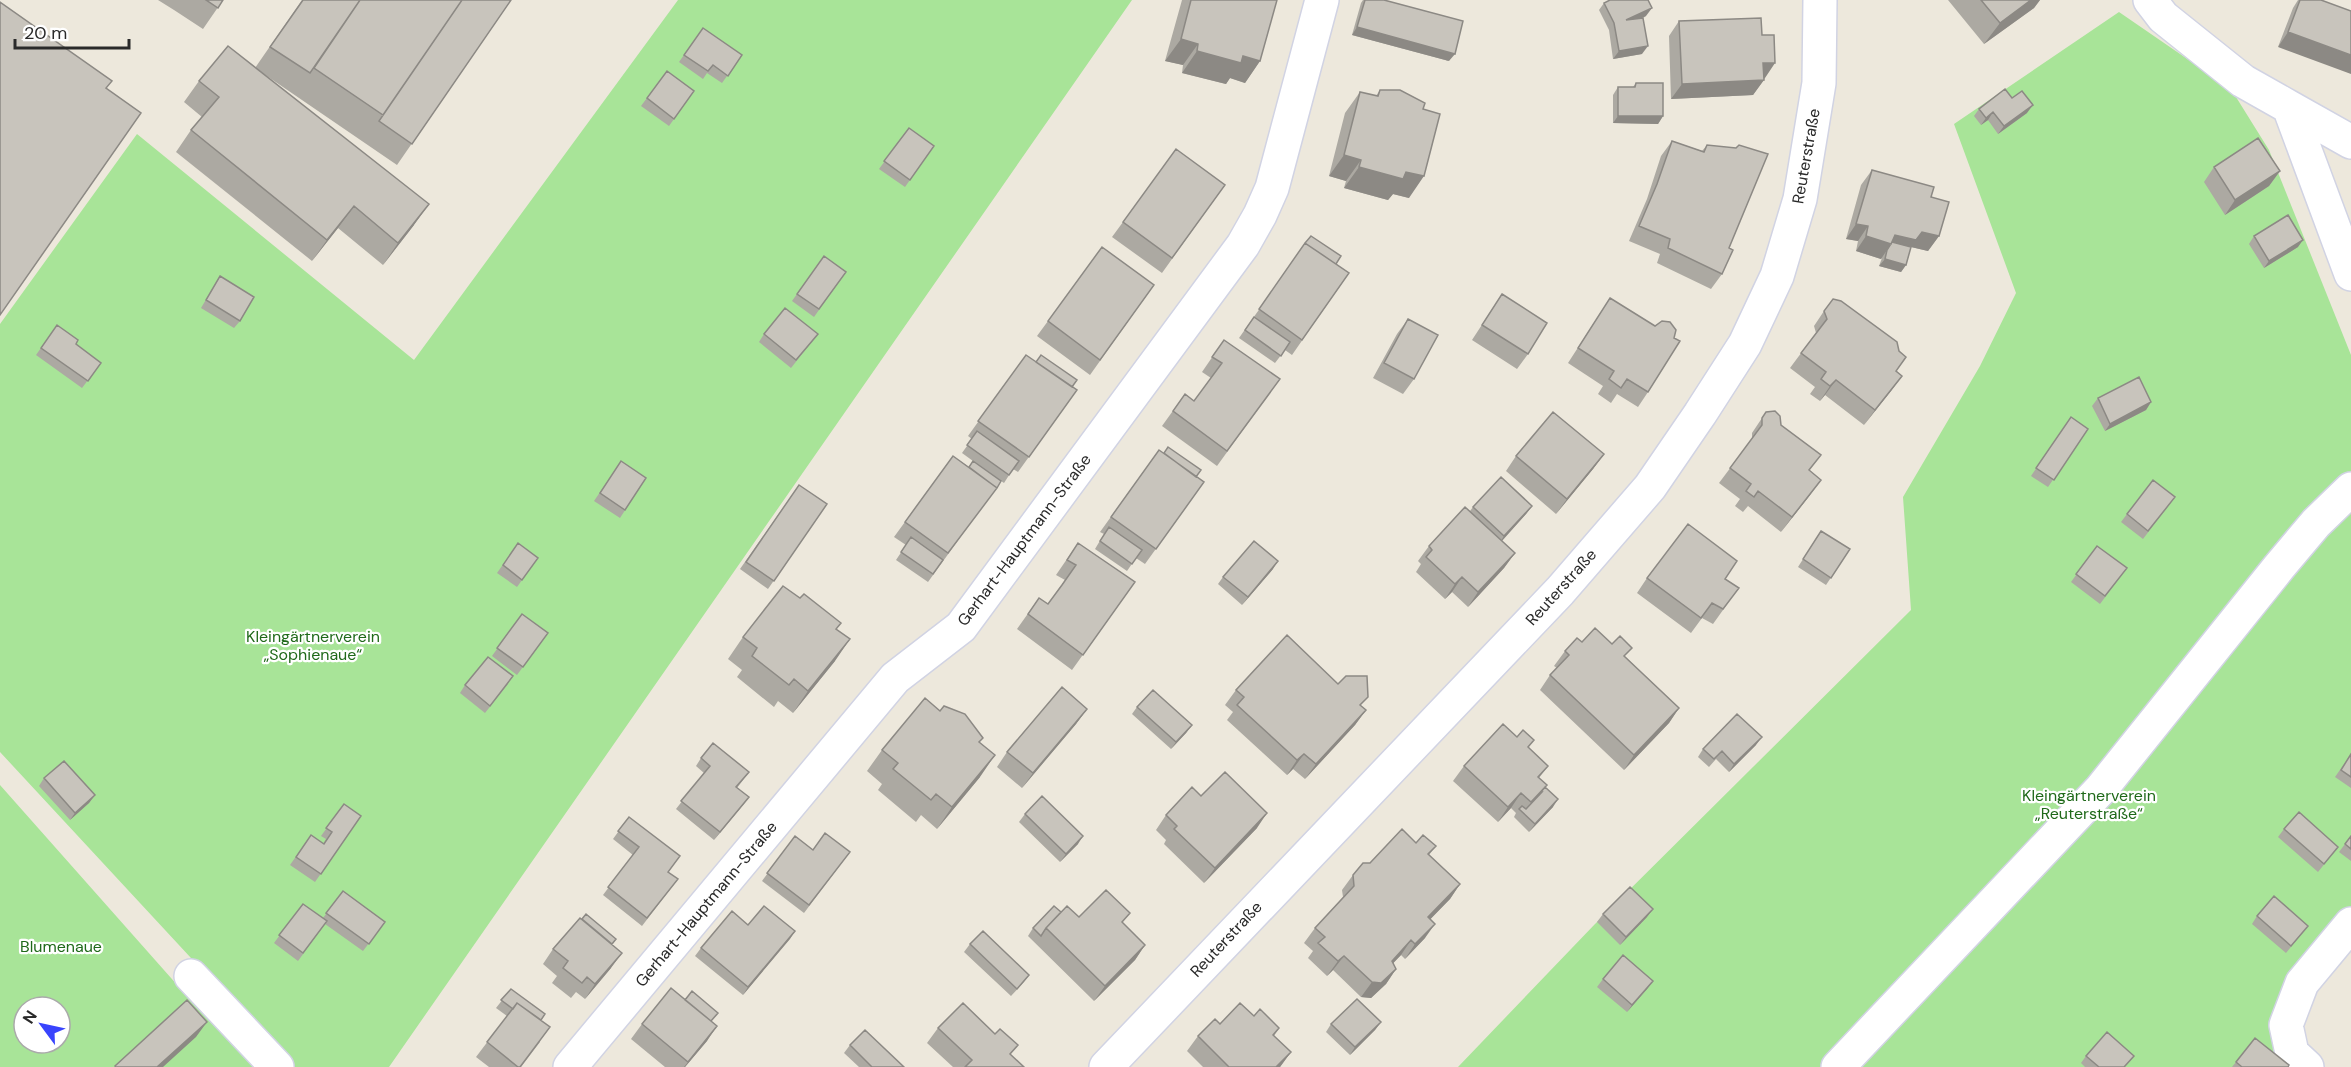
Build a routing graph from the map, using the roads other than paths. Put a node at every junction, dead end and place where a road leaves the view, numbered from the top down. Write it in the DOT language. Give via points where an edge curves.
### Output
graph roads {
  1 [pos="1322,0"];
  2 [pos="1820,0"];
  3 [pos="2150,0"];
  4 [pos="2289,107"];
  5 [pos="2351,142"];
  6 [pos="2351,274"];
  7 [pos="2351,489"];
  8 [pos="2351,924"];
  9 [pos="191,976"];
  10 [pos="276,1067"];
  11 [pos="570,1067"];
  12 [pos="1106,1067"];
  13 [pos="1838,1067"];
  14 [pos="2307,1067"];
  1 -- 11 [label="street, Gerhart-Hauptmann-Straße" via="1272,188 1243,245 961,627 894,678"];
  2 -- 12 [label="street, Reuterstraße" via="1819,83 1800,200 1777,276 1745,344 1700,414 1650,487 1560,591"];
  3 -- 4 [label="street" via="2163,17 2243,81"];
  4 -- 5 [label="street"];
  4 -- 6 [label="street"];
  7 -- 13 [label="street" via="2278,567 2101,789"];
  8 -- 14 [label="street" via="2302,983 2286,1025 2292,1053"];
  9 -- 10 [label="street"];
}
